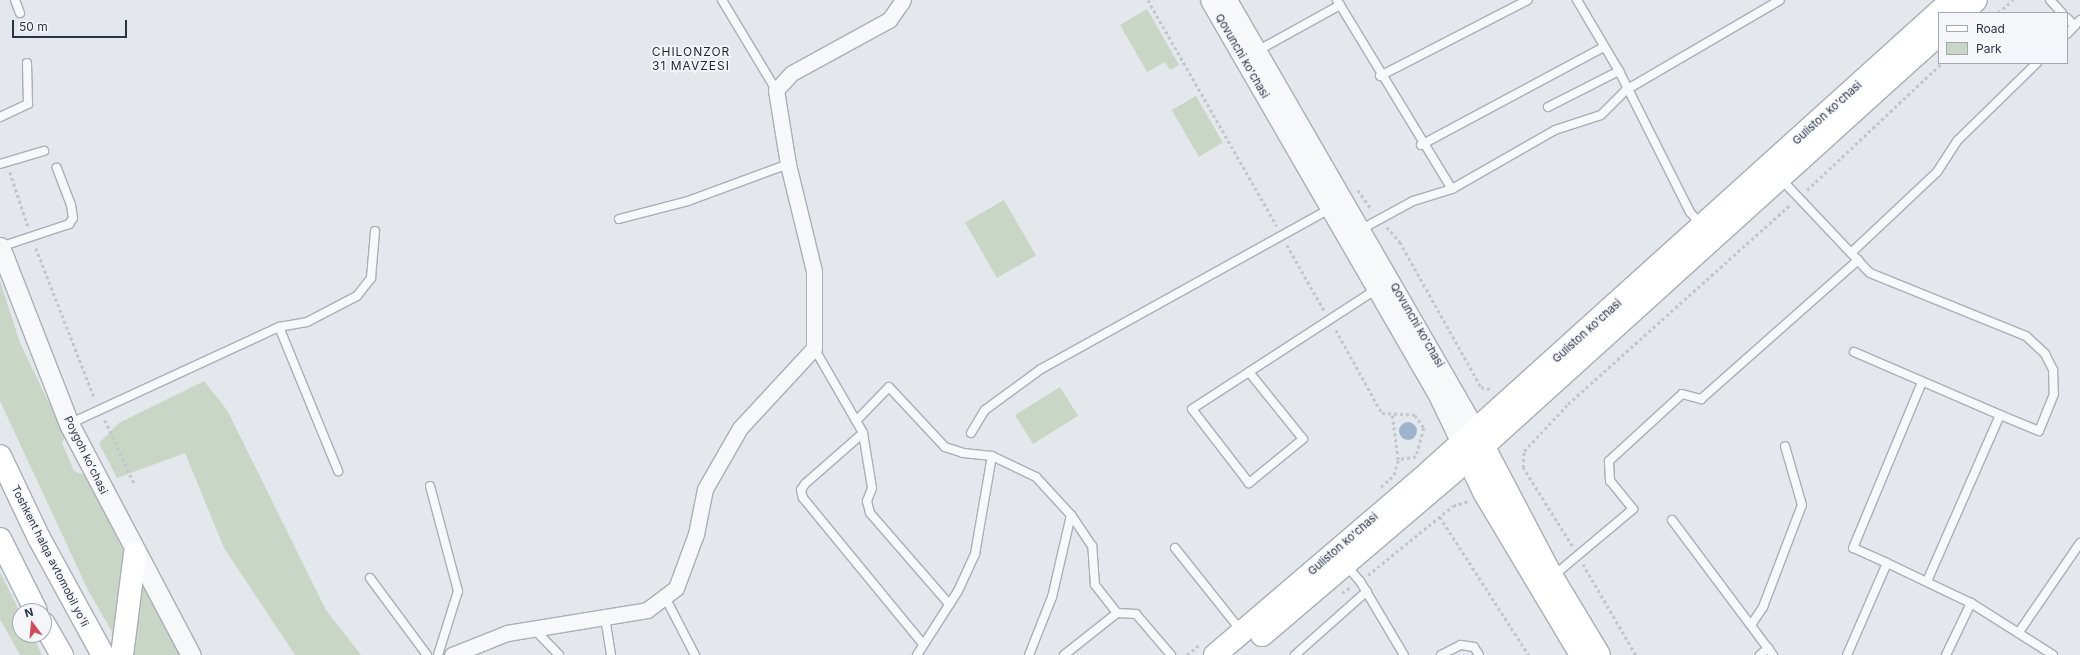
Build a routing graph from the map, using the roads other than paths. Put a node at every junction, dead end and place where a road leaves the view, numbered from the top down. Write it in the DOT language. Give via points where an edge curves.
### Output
graph roads {
  1 [pos="15,0"];
  2 [pos="722,0"];
  3 [pos="903,0"];
  4 [pos="1210,0"];
  5 [pos="1227,0"];
  6 [pos="1528,0"];
  7 [pos="1577,0"];
  8 [pos="1780,0"];
  9 [pos="1952,0"];
  10 [pos="1976,0"];
  11 [pos="2050,0"];
  12 [pos="1338,3"];
  13 [pos="1939,12"];
  14 [pos="1964,12"];
  15 [pos="2061,12"];
  16 [pos="20,13"];
  17 [pos="1938,13"];
  18 [pos="2068,18"];
  19 [pos="2078,23"];
  20 [pos="2068,33"];
  21 [pos="1938,35"];
  22 [pos="1604,47"];
  23 [pos="1250,55"];
  24 [pos="27,63"];
  25 [pos="2036,64"];
  26 [pos="1620,72"];
  27 [pos="1380,76"];
  28 [pos="776,90"];
  29 [pos="1626,90"];
  30 [pos="1548,107"];
  31 [pos="0,117"];
  32 [pos="1421,145"];
  33 [pos="44,151"];
  34 [pos="3,163"];
  35 [pos="788,164"];
  36 [pos="57,168"];
  37 [pos="1780,178"];
  38 [pos="1452,189"];
  39 [pos="1330,209"];
  40 [pos="619,219"];
  41 [pos="1702,226"];
  42 [pos="375,231"];
  43 [pos="1354,234"];
  44 [pos="0,247"];
  45 [pos="1851,253"];
  46 [pos="1858,260"];
  47 [pos="1377,289"];
  48 [pos="279,327"];
  49 [pos="814,348"];
  50 [pos="1854,352"];
  51 [pos="1249,372"];
  52 [pos="1922,382"];
  53 [pos="2000,415"];
  54 [pos="856,422"];
  55 [pos="70,424"];
  56 [pos="971,433"];
  57 [pos="863,434"];
  58 [pos="1471,445"];
  59 [pos="1785,446"];
  60 [pos="0,456"];
  61 [pos="992,456"];
  62 [pos="338,471"];
  63 [pos="430,486"];
  64 [pos="1072,515"];
  65 [pos="1672,520"];
  66 [pos="0,539"];
  67 [pos="2080,543"];
  68 [pos="1174,548"];
  69 [pos="135,554"];
  70 [pos="1339,558"];
  71 [pos="1888,563"];
  72 [pos="370,578"];
  73 [pos="1545,581"];
  74 [pos="1927,581"];
  75 [pos="1367,591"];
  76 [pos="665,597"];
  77 [pos="32,603"];
  78 [pos="1971,603"];
  79 [pos="949,604"];
  80 [pos="1117,613"];
  81 [pos="605,617"];
  82 [pos="1751,624"];
  83 [pos="534,629"];
  84 [pos="1242,632"];
  85 [pos="2019,632"];
  86 [pos="52,638"];
  87 [pos="923,644"];
  88 [pos="1209,648"];
  89 [pos="1768,648"];
  90 [pos="62,655"];
  91 [pos="102,655"];
  92 [pos="122,655"];
  93 [pos="191,655"];
  94 [pos="427,655"];
  95 [pos="438,655"];
  96 [pos="452,655"];
  97 [pos="559,655"];
  98 [pos="611,655"];
  99 [pos="695,655"];
  100 [pos="917,655"];
  101 [pos="1029,655"];
  102 [pos="1064,655"];
  103 [pos="1171,655"];
  104 [pos="1238,655"];
  105 [pos="1295,655"];
  106 [pos="1404,655"];
  107 [pos="1440,655"];
  108 [pos="1479,655"];
  109 [pos="1581,655"];
  110 [pos="1599,655"];
  111 [pos="1760,655"];
  112 [pos="1773,655"];
  113 [pos="1847,655"];
  114 [pos="1946,655"];
  115 [pos="2053,655"];
  1 -- 16 [label="lane"];
  2 -- 28 [label="lane"];
  3 -- 28 [label="street" via="889,20 792,73"];
  4 -- 23 [label="street, Qovunchi ko'chasi"];
  5 -- 23 [label="street, Qovunchi ko'chasi"];
  6 -- 27 [label="lane"];
  7 -- 22 [label="lane"];
  8 -- 29 [label="lane"];
  9 -- 13 [label="main road, Guliston ko'chasi"];
  10 -- 14 [label="main road"];
  11 -- 15 [label="lane"];
  12 -- 23 [label="lane"];
  12 -- 27 [label="lane"];
  17 -- 41 [label="main road, Guliston ko'chasi"];
  18 -- 19 [label="lane"];
  19 -- 20 [label="lane"];
  21 -- 37 [label="main road, Guliston ko'chasi"];
  22 -- 26 [label="lane"];
  22 -- 32 [label="lane"];
  23 -- 39 [label="street, Qovunchi ko'chasi"];
  23 -- 43 [label="street, Qovunchi ko'chasi"];
  24 -- 31 [label="lane" via="28,104"];
  25 -- 45 [label="lane" via="1958,140 1937,172"];
  26 -- 29 [label="lane"];
  26 -- 30 [label="lane"];
  27 -- 32 [label="lane"];
  28 -- 35 [label="street"];
  29 -- 38 [label="lane" via="1600,115 1555,130"];
  29 -- 41 [label="lane" via="1690,212"];
  32 -- 38 [label="lane"];
  33 -- 34 [label="lane"];
  35 -- 40 [label="lane" via="688,201"];
  35 -- 49 [label="street" via="814,271"];
  36 -- 44 [label="lane" via="73,218 69,224"];
  37 -- 45 [label="lane"];
  37 -- 58 [label="main road, Guliston ko'chasi"];
  38 -- 43 [label="lane" via="1413,201"];
  39 -- 43 [label="street, Qovunchi ko'chasi"];
  39 -- 56 [label="lane" via="1041,369 985,410"];
  41 -- 58 [label="main road, Guliston ko'chasi"];
  42 -- 48 [label="lane" via="372,278 357,296 307,322"];
  43 -- 47 [label="street, Qovunchi ko'chasi"];
  43 -- 58 [label="street, Qovunchi ko'chasi"];
  44 -- 55 [label="street, Poygoh koʻchasi"];
  45 -- 46 [label="lane"];
  46 -- 53 [label="lane" via="1870,273 2034,341 2045,354 2055,381 2039,431"];
  46 -- 73 [label="lane" via="1701,399 1682,394 1609,461 1610,481 1633,509"];
  47 -- 51 [label="lane"];
  47 -- 58 [label="street, Qovunchi ko'chasi"];
  48 -- 55 [label="lane"];
  48 -- 62 [label="lane"];
  49 -- 54 [label="lane"];
  49 -- 76 [label="street" via="740,428 705,489 696,534 676,588"];
  50 -- 52 [label="lane"];
  51 -- 51 [label="lane" via="1192,409 1249,483 1302,439"];
  52 -- 53 [label="lane"];
  52 -- 71 [label="lane" via="1853,548"];
  53 -- 74 [label="lane"];
  54 -- 57 [label="lane"];
  54 -- 61 [label="lane" via="889,387 945,447 963,453"];
  55 -- 69 [label="street, Poygoh koʻchasi"];
  57 -- 79 [label="lane" via="872,488 867,501 870,513"];
  57 -- 87 [label="lane" via="805,484 801,490 802,498"];
  58 -- 70 [label="main road, Guliston ko'chasi"];
  58 -- 73 [label="main road, Qovunchi ko'chasi"];
  59 -- 82 [label="lane" via="1802,506 1763,607"];
  60 -- 91 [label="main road, Toshkent halqa avtomobil yo'li" via="39,538"];
  61 -- 64 [label="lane" via="1036,477"];
  61 -- 79 [label="lane" via="975,554"];
  63 -- 95 [label="lane" via="458,591"];
  64 -- 80 [label="lane" via="1092,546 1095,585"];
  64 -- 101 [label="lane" via="1052,597"];
  65 -- 82 [label="lane"];
  66 -- 77 [label="main road"];
  67 -- 85 [label="lane"];
  68 -- 84 [label="lane"];
  69 -- 92 [label="main road"];
  69 -- 93 [label="street, Poygoh koʻchasi"];
  70 -- 75 [label="lane"];
  70 -- 84 [label="main road, Guliston ko'chasi"];
  70 -- 104 [label="main road, Guliston ko'chasi"];
  71 -- 74 [label="lane"];
  71 -- 113 [label="lane"];
  72 -- 94 [label="lane"];
  73 -- 109 [label="main road, Qovunchi ko'chasi"];
  73 -- 110 [label="main road, Qovunchi ko'chasi"];
  74 -- 78 [label="lane"];
  75 -- 105 [label="lane"];
  75 -- 106 [label="lane"];
  76 -- 81 [label="street" via="647,610"];
  76 -- 99 [label="lane"];
  78 -- 85 [label="lane"];
  78 -- 114 [label="lane"];
  79 -- 87 [label="lane"];
  80 -- 102 [label="lane"];
  80 -- 103 [label="lane" via="1136,614"];
  81 -- 83 [label="street"];
  81 -- 98 [label="lane"];
  82 -- 89 [label="lane"];
  83 -- 96 [label="street" via="507,633"];
  83 -- 97 [label="lane"];
  84 -- 88 [label="main road, Guliston ko'chasi"];
  85 -- 115 [label="lane"];
  86 -- 90 [label="main road"];
  87 -- 100 [label="lane"];
  89 -- 111 [label="lane"];
  89 -- 112 [label="lane"];
  107 -- 108 [label="lane" via="1461,645 1474,647"];
}
